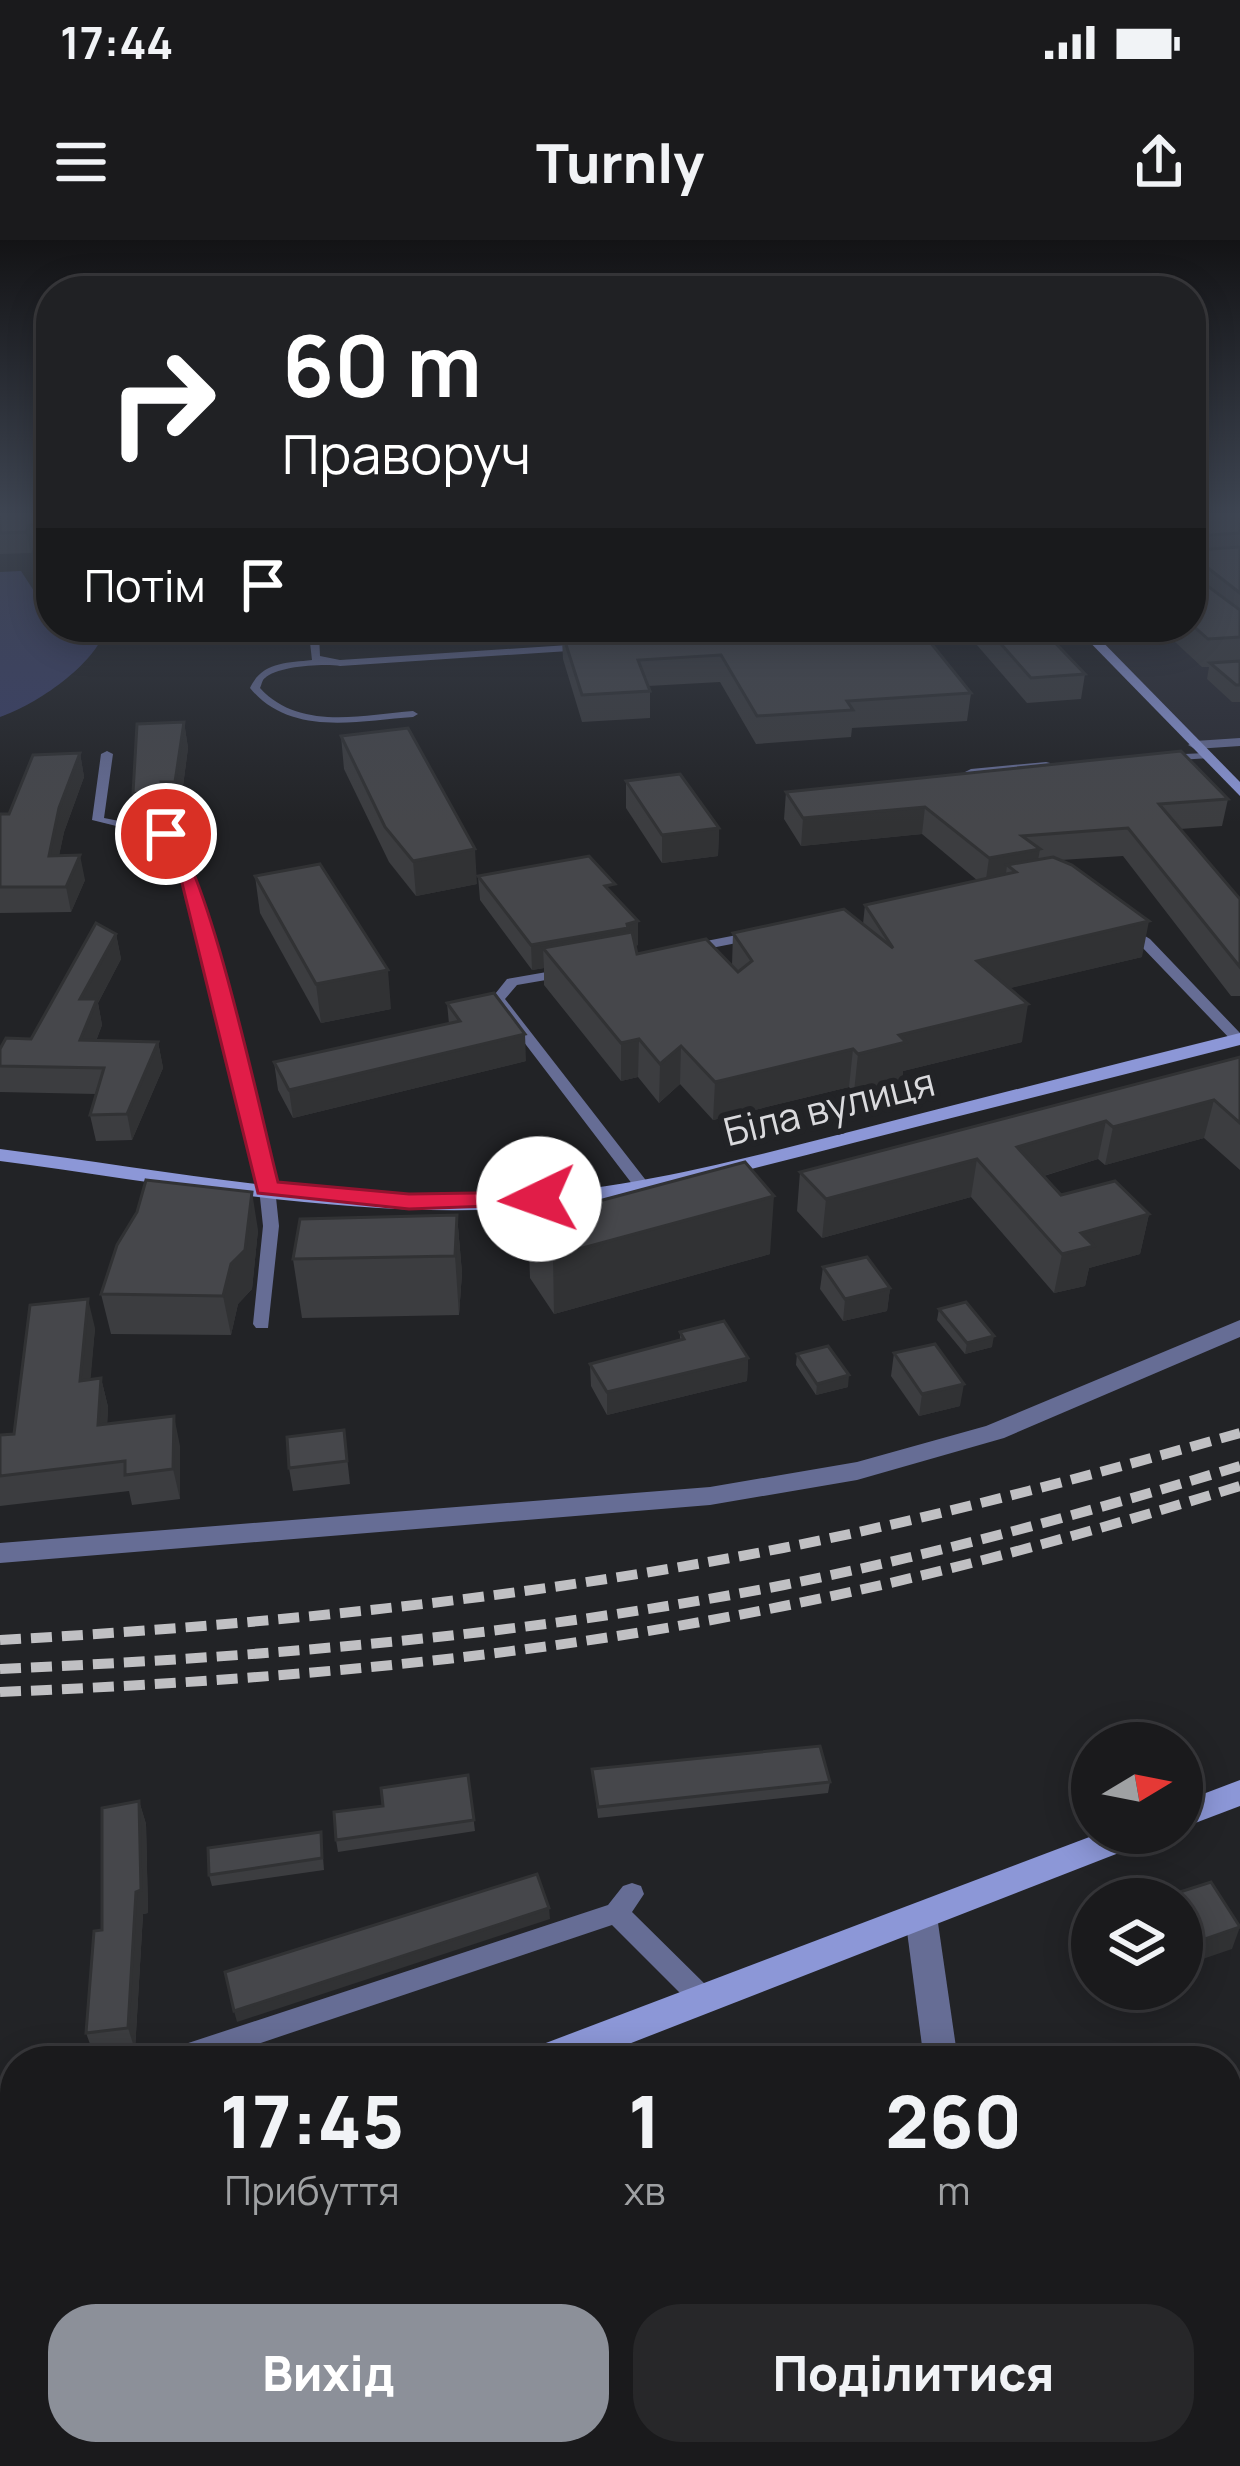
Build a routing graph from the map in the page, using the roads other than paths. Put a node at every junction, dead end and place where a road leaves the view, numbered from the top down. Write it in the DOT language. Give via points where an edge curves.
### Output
graph roads {
  1 [pos="314,642"];
  2 [pos="1096,642"];
  3 [pos="592,647"];
  4 [pos="323,662"];
  5 [pos="413,715"];
  6 [pos="1240,742"];
  7 [pos="1201,751"];
  8 [pos="107,754"];
  9 [pos="1151,758"];
  10 [pos="1055,764"];
  11 [pos="971,772"];
  12 [pos="1240,791"];
  13 [pos="1107,915"];
  14 [pos="771,933"];
  15 [pos="677,951"];
  16 [pos="583,969"];
  17 [pos="1239,1040"];
  18 [pos="0,1154"];
  19 [pos="642,1186"];
  20 [pos="267,1188"];
  21 [pos="262,1324"];
  22 [pos="1240,1328"];
  23 [pos="0,1553"];
  24 [pos="1240,1793"];
  25 [pos="1203,1807"];
  26 [pos="1082,1854"];
  27 [pos="921,1916"];
  28 [pos="703,1999"];
  29 [pos="213,2046"];
  30 [pos="581,2046"];
  31 [pos="939,2046"];
  1 -- 4 [label="lane"];
  2 -- 7 [label="street"];
  3 -- 4 [label="lane"];
  4 -- 5 [label="lane" via="278,668 255,688 283,713"];
  6 -- 7 [label="street"];
  7 -- 9 [label="lane"];
  7 -- 12 [label="street"];
  8 -- 20 [label="lane" via="98,820 166,834 191,883"];
  10 -- 11 [label="lane"];
  13 -- 17 [label="lane" via="1145,941"];
  14 -- 15 [label="lane"];
  16 -- 19 [label="lane" via="512,982 498,999"];
  17 -- 19 [label="street, Біла вулиця"];
  18 -- 20 [label="street, Біла вулиця"];
  19 -- 20 [label="street, Біла вулиця" via="503,1203"];
  20 -- 21 [label="lane"];
  22 -- 23 [label="street" via="995,1432 857,1471 710,1496"];
  24 -- 25 [label="street"];
  26 -- 27 [label="street"];
  27 -- 28 [label="street"];
  27 -- 31 [label="street"];
  28 -- 29 [label="lane" via="624,1903"];
  28 -- 30 [label="street"];
}
